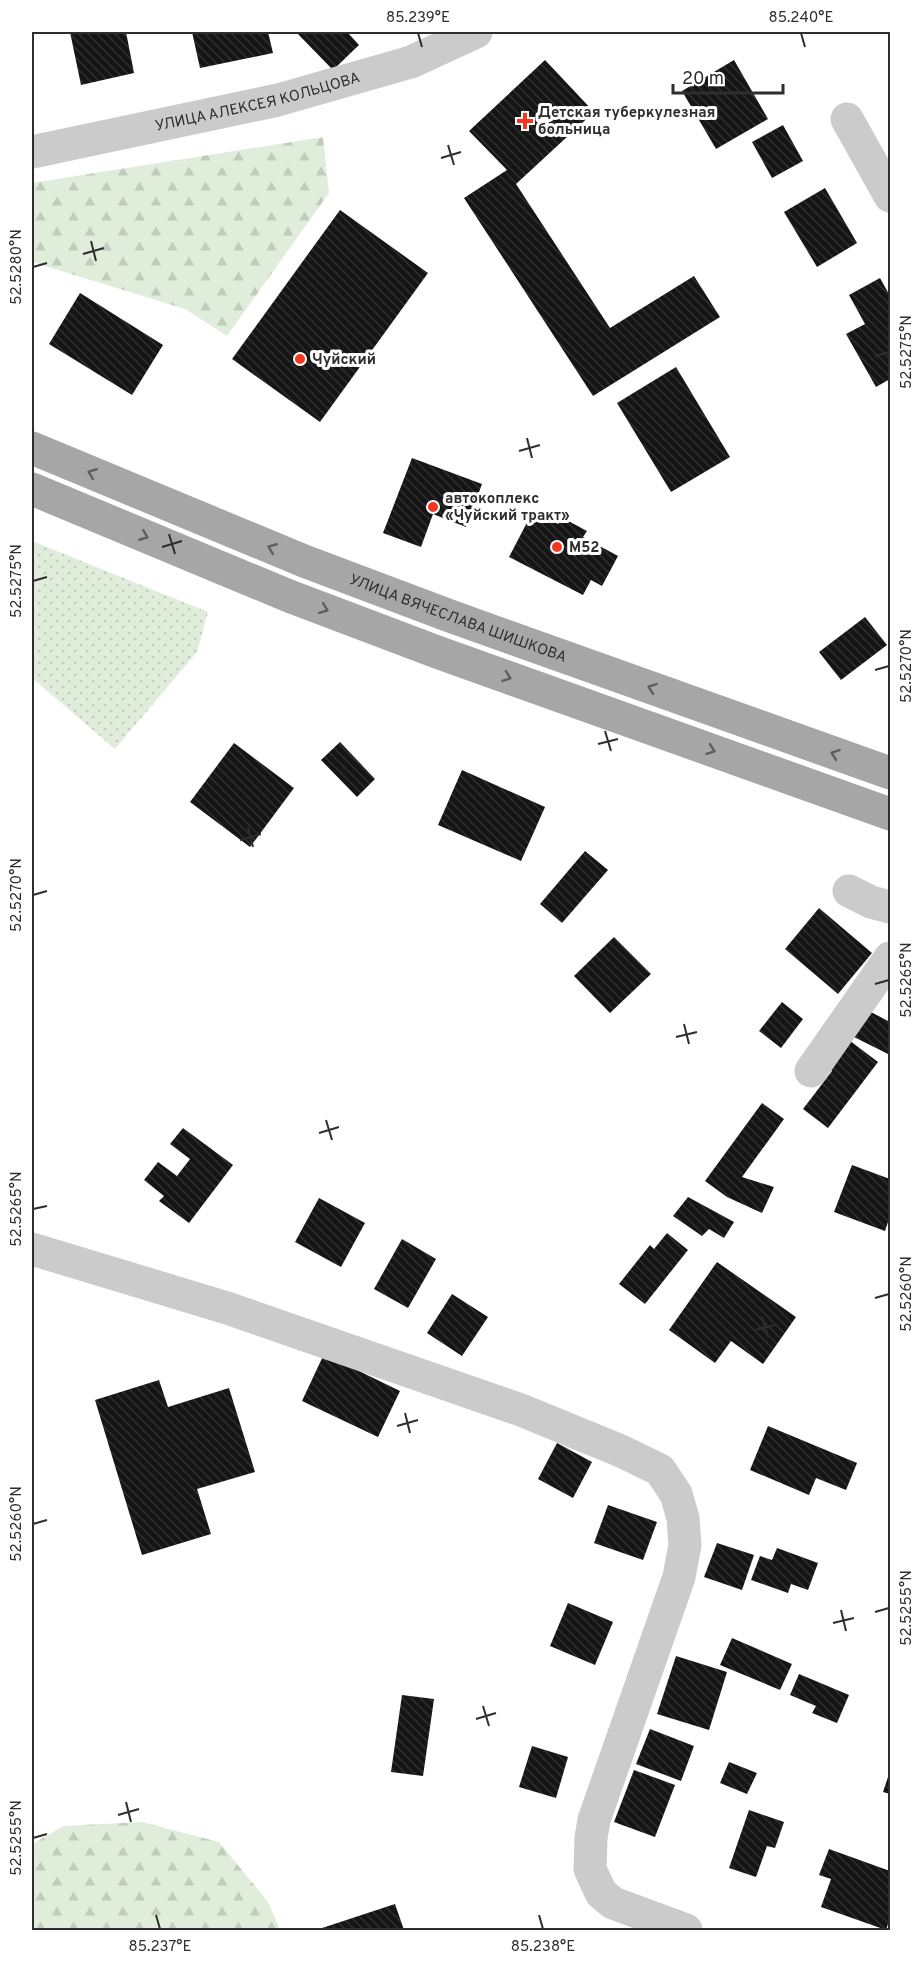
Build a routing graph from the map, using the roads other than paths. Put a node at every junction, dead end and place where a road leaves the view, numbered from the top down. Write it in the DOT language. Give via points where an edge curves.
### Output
graph roads {
  1 [pos="476,32"];
  2 [pos="847,119"];
  3 [pos="32,152"];
  4 [pos="891,196"];
  5 [pos="32,448"];
  6 [pos="32,489"];
  7 [pos="304,561"];
  8 [pos="289,596"];
  9 [pos="891,773"];
  10 [pos="891,814"];
  11 [pos="849,891"];
  12 [pos="891,907"];
  13 [pos="891,958"];
  14 [pos="811,1071"];
  15 [pos="32,1250"];
  16 [pos="686,1930"];
  1 -- 3 [label="street, УЛИЦА АЛЕКСЕЯ КОЛЬЦОВА" via="411,62 278,100"];
  2 -- 4 [label="street"];
  7 -- 5 [label="main road, УЛИЦА ВЯЧЕСЛАВА ШИШКОВА, one-way"];
  6 -- 8 [label="main road, one-way"];
  7 -- 8 [label="street"];
  9 -- 7 [label="main road, УЛИЦА ВЯЧЕСЛАВА ШИШКОВА, one-way"];
  8 -- 10 [label="main road, one-way"];
  11 -- 12 [label="street"];
  13 -- 14 [label="street"];
  15 -- 16 [label="street" via="227,1308 521,1410 660,1470 676,1494 685,1545 679,1577 594,1820 590,1869 601,1893 613,1903"];
}
